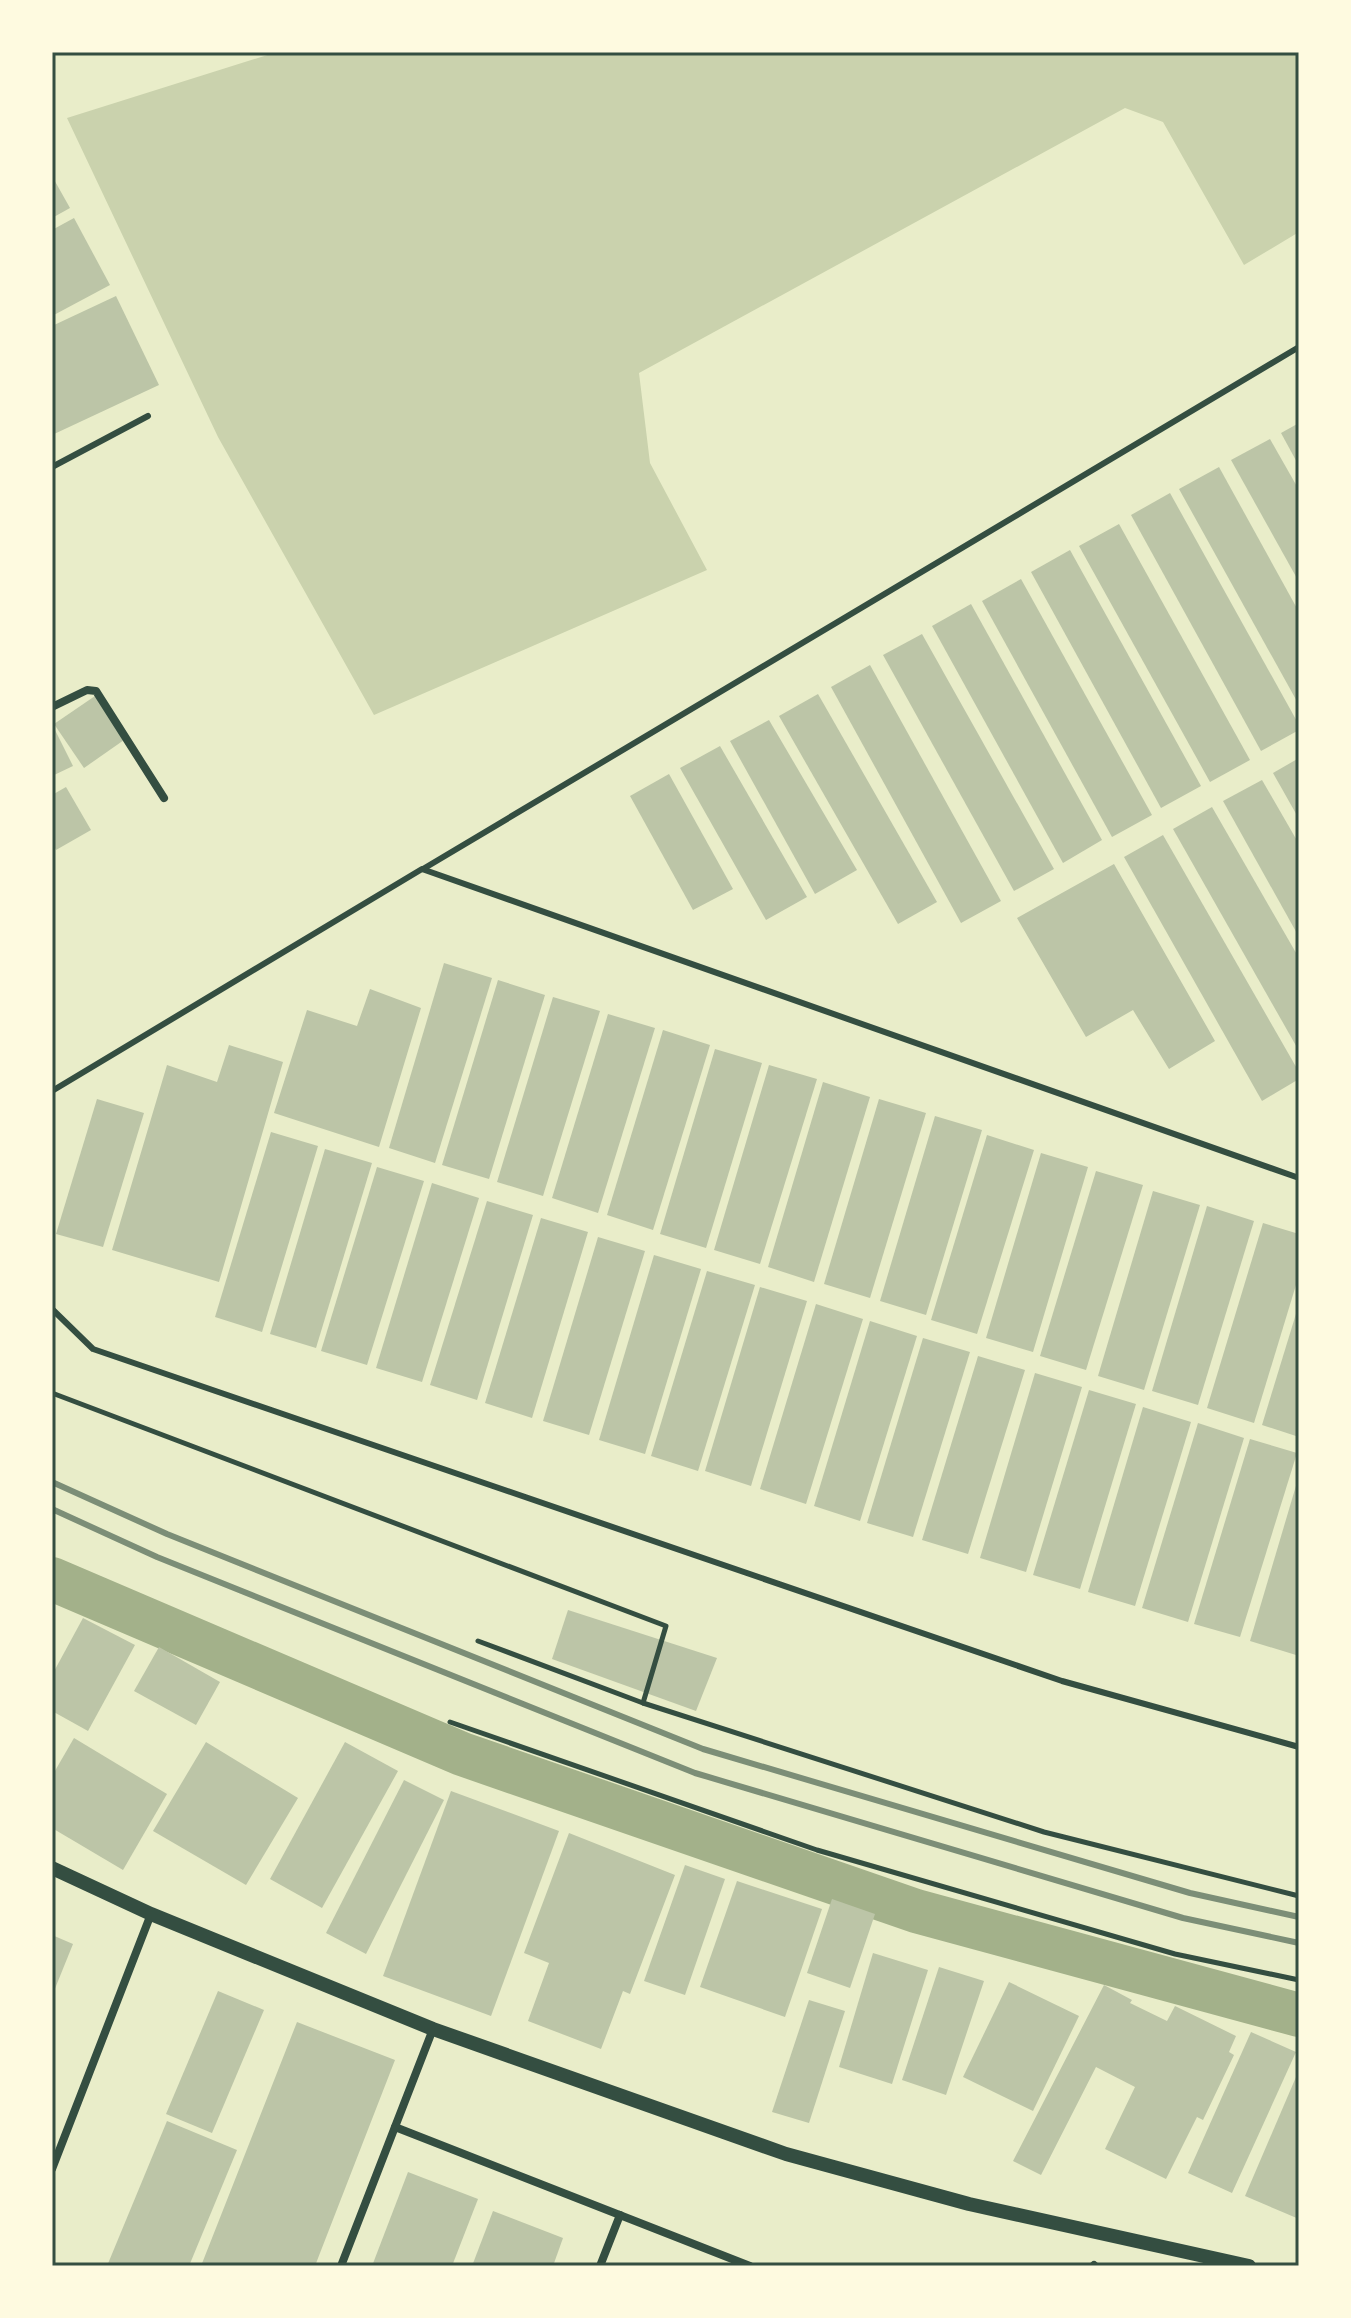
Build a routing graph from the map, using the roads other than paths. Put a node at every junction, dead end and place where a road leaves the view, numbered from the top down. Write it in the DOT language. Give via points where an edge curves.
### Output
graph roads {
  1 [pos="1299,347"];
  2 [pos="148,416"];
  3 [pos="52,467"];
  4 [pos="52,707"];
  5 [pos="164,798"];
  6 [pos="422,869"];
  7 [pos="52,1091"];
  8 [pos="1299,1171"];
  9 [pos="1295,1177"];
  10 [pos="52,1309"];
  11 [pos="1299,1747"];
  12 [pos="52,1868"];
  13 [pos="151,1914"];
  14 [pos="433,2029"];
  15 [pos="395,2127"];
  16 [pos="52,2169"];
  17 [pos="620,2215"];
  18 [pos="341,2266"];
  19 [pos="600,2266"];
  20 [pos="750,2266"];
  21 [pos="1249,2266"];
  1 -- 6 [label="lane"];
  2 -- 3 [label="lane"];
  4 -- 5 [label="street" via="87,690 96,691"];
  6 -- 7 [label="lane"];
  6 -- 9 [label="lane"];
  8 -- 9 [label="lane"];
  10 -- 11 [label="lane" via="93,1349 1062,1681"];
  12 -- 13 [label="street"];
  13 -- 14 [label="street"];
  13 -- 16 [label="street"];
  14 -- 15 [label="street"];
  14 -- 21 [label="street" via="786,2154 969,2204"];
  15 -- 17 [label="street"];
  15 -- 18 [label="street"];
  17 -- 19 [label="street"];
  17 -- 20 [label="street"];
}
